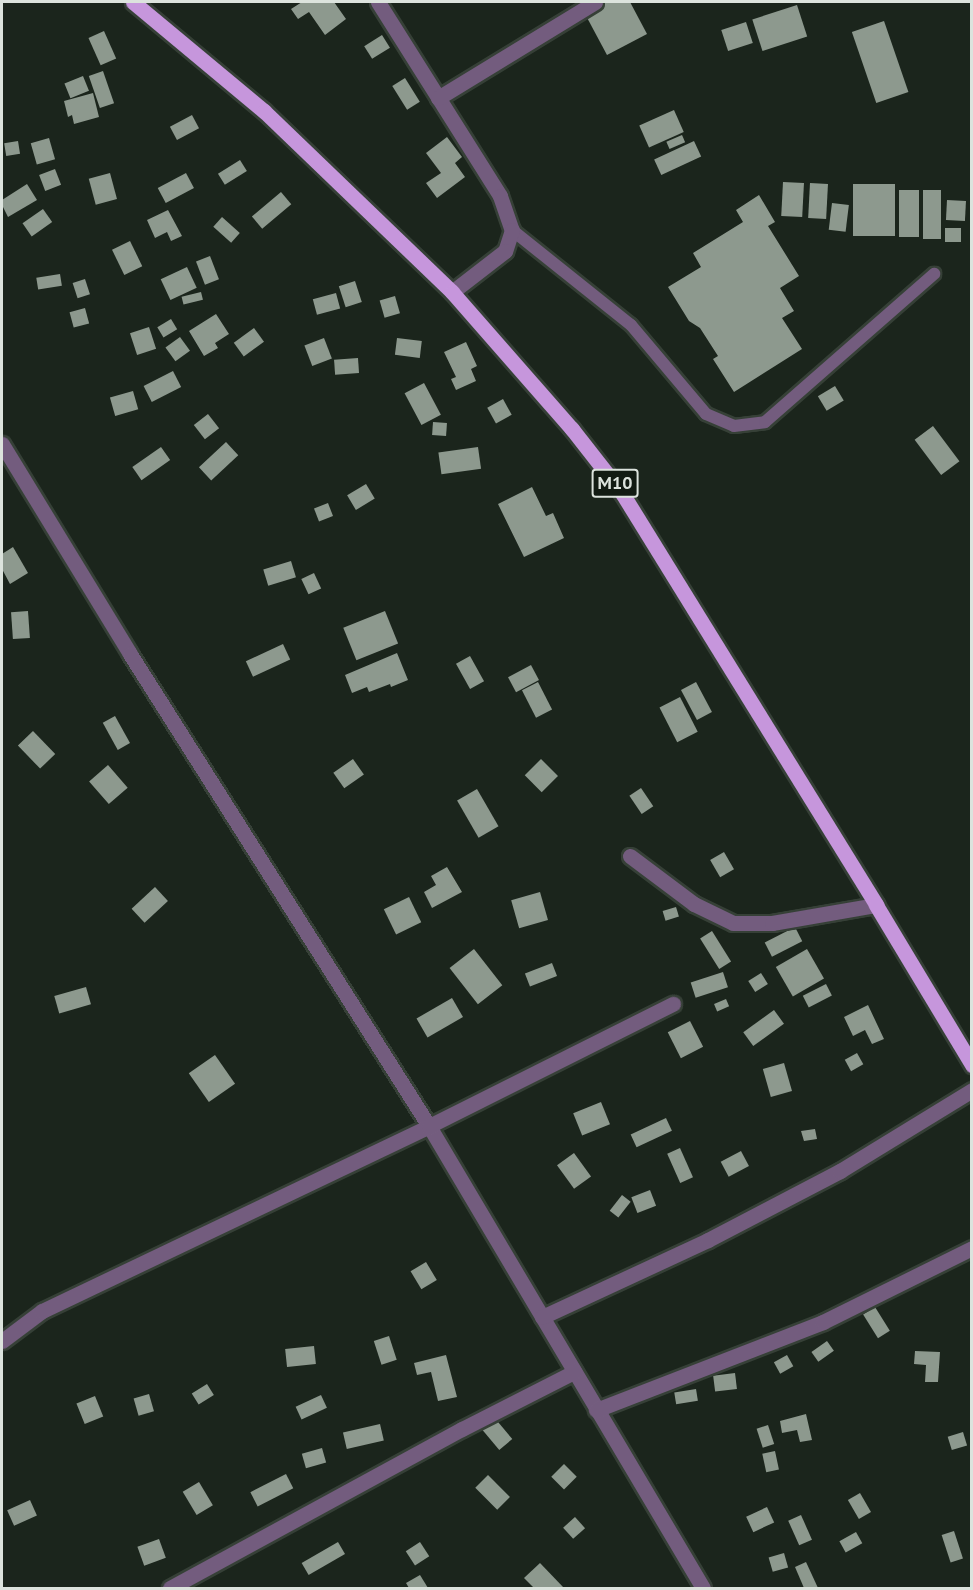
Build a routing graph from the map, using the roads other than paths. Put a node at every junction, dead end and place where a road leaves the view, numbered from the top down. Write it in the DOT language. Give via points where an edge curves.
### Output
graph roads {
  1 [pos="133,2"];
  2 [pos="378,2"];
  3 [pos="595,2"];
  4 [pos="438,98"];
  5 [pos="512,230"];
  6 [pos="934,274"];
  7 [pos="452,292"];
  8 [pos="2,444"];
  9 [pos="630,856"];
  10 [pos="876,905"];
  11 [pos="673,1004"];
  12 [pos="972,1065"];
  13 [pos="972,1090"];
  14 [pos="429,1126"];
  15 [pos="972,1248"];
  16 [pos="542,1317"];
  17 [pos="2,1341"];
  18 [pos="574,1372"];
  19 [pos="596,1410"];
  20 [pos="170,1588"];
  21 [pos="703,1588"];
  1 -- 7 [label="main road, M10" via="264,111"];
  2 -- 4 [label="street"];
  3 -- 4 [label="street"];
  4 -- 5 [label="street" via="501,196"];
  5 -- 6 [label="lane" via="631,325 706,414 735,426 765,422"];
  5 -- 7 [label="street" via="505,251"];
  7 -- 10 [label="main road, M10" via="572,429 622,493"];
  8 -- 14 [label="street"];
  9 -- 10 [label="street" via="694,904 733,923 772,923"];
  10 -- 12 [label="main road, M10"];
  11 -- 14 [label="street"];
  13 -- 16 [label="street" via="840,1171 708,1240"];
  14 -- 16 [label="street"];
  14 -- 17 [label="street" via="42,1311"];
  15 -- 19 [label="street" via="823,1322"];
  16 -- 18 [label="street"];
  18 -- 19 [label="street"];
  18 -- 20 [label="street"];
  19 -- 21 [label="street"];
}
